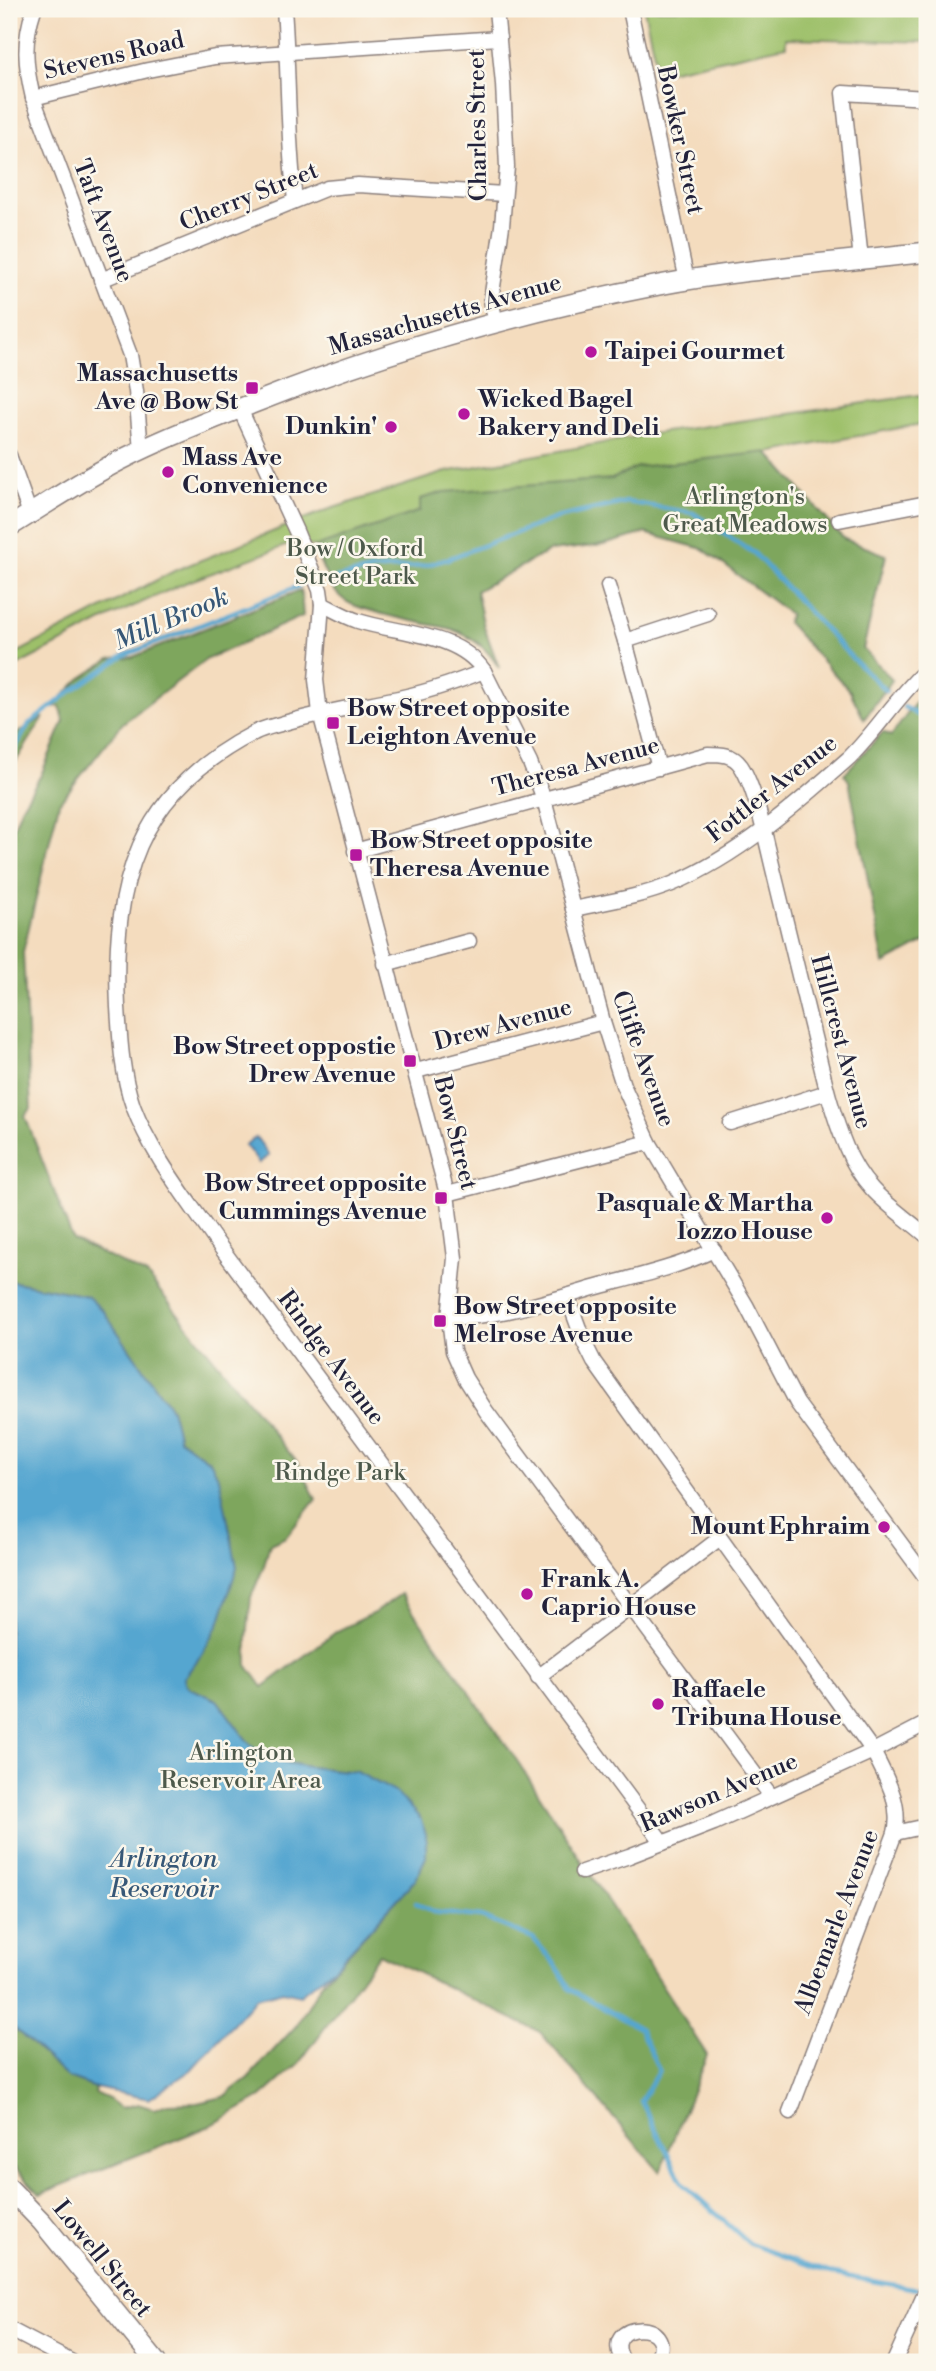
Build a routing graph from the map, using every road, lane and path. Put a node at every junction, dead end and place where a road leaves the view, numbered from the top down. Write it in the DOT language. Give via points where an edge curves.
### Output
graph roads {
  1 [pos="34,9"];
  2 [pos="284,9"];
  3 [pos="496,9"];
  4 [pos="630,9"];
  5 [pos="499,38"];
  6 [pos="288,51"];
  7 [pos="33,98"];
  8 [pos="927,98"];
  9 [pos="505,194"];
  10 [pos="295,200"];
  11 [pos="927,252"];
  12 [pos="861,260"];
  13 [pos="101,280"];
  14 [pos="687,281"];
  15 [pos="496,323"];
  16 [pos="240,409"];
  17 [pos="141,450"];
  18 [pos="9,455"];
  19 [pos="927,503"];
  20 [pos="30,514"];
  21 [pos="839,520"];
  22 [pos="9,527"];
  23 [pos="608,586"];
  24 [pos="323,604"];
  25 [pos="708,614"];
  26 [pos="625,641"];
  27 [pos="927,669"];
  28 [pos="484,671"];
  29 [pos="320,713"];
  30 [pos="659,768"];
  31 [pos="544,799"];
  32 [pos="763,829"];
  33 [pos="355,851"];
  34 [pos="573,909"];
  35 [pos="468,941"];
  36 [pos="385,964"];
  37 [pos="603,1022"];
  38 [pos="416,1071"];
  39 [pos="827,1092"];
  40 [pos="730,1123"];
  41 [pos="649,1142"];
  42 [pos="447,1194"];
  43 [pos="924,1230"];
  44 [pos="714,1250"];
  45 [pos="568,1296"];
  46 [pos="449,1318"];
  47 [pos="720,1538"];
  48 [pos="927,1579"];
  49 [pos="631,1606"];
  50 [pos="538,1677"];
  51 [pos="927,1723"];
  52 [pos="873,1751"];
  53 [pos="771,1796"];
  54 [pos="927,1826"];
  55 [pos="895,1833"];
  56 [pos="663,1843"];
  57 [pos="582,1872"];
  58 [pos="790,2112"];
  59 [pos="9,2188"];
  60 [pos="927,2289"];
  61 [pos="9,2329"];
  62 [pos="72,2362"];
  63 [pos="156,2362"];
  64 [pos="624,2362"];
  65 [pos="655,2362"];
  66 [pos="894,2362"];
  1 -- 7 [label="street, Taft Avenue" via="26,34"];
  2 -- 6 [label="street"];
  3 -- 5 [label="street, Charles Street"];
  4 -- 14 [label="street, Bowker Street"];
  5 -- 6 [label="street, Stevens Road"];
  5 -- 9 [label="street, Charles Street"];
  6 -- 7 [label="street, Stevens Road" via="215,57"];
  6 -- 10 [label="street"];
  7 -- 13 [label="street, Taft Avenue"];
  8 -- 12 [label="street" via="842,93"];
  9 -- 10 [label="street, Cherry Street" via="358,185 327,188"];
  9 -- 15 [label="street, Charles Street" via="491,300"];
  10 -- 13 [label="street, Cherry Street"];
  11 -- 12 [label="main road, Massachusetts Avenue"];
  12 -- 14 [label="main road, Massachusetts Avenue"];
  13 -- 17 [label="street, Taft Avenue" via="130,355"];
  14 -- 15 [label="main road, Massachusetts Avenue"];
  15 -- 16 [label="main road, Massachusetts Avenue" via="359,363"];
  16 -- 17 [label="main road, Massachusetts Avenue"];
  16 -- 24 [label="street, Bow Street" via="305,550"];
  17 -- 20 [label="main road, Massachusetts Avenue"];
  18 -- 20 [label="street"];
  19 -- 21 [label="street"];
  20 -- 22 [label="main road, Massachusetts Avenue"];
  23 -- 26 [label="street"];
  24 -- 28 [label="street, Cliffe Avenue" via="357,620 461,650"];
  24 -- 29 [label="street, Bow Street" via="316,680"];
  25 -- 26 [label="street"];
  26 -- 30 [label="street"];
  27 -- 32 [label="street, Fottler Avenue" via="850,757"];
  28 -- 29 [label="street, Rindge Avenue" via="448,686"];
  28 -- 31 [label="street, Cliffe Avenue"];
  29 -- 33 [label="street, Bow Street"];
  29 -- 50 [label="street, Rindge Avenue" via="257,732 211,757 168,797 138,846 121,908 117,983 121,1050 133,1105 154,1151 213,1237"];
  30 -- 31 [label="street, Theresa Avenue"];
  30 -- 32 [label="street, Theresa Avenue" via="708,754 729,756 747,778"];
  31 -- 33 [label="street, Theresa Avenue"];
  31 -- 34 [label="street, Cliffe Avenue"];
  32 -- 34 [label="street, Fottler Avenue" via="709,866 671,884"];
  32 -- 39 [label="street, Hillcrest Avenue"];
  33 -- 36 [label="street, Bow Street"];
  34 -- 37 [label="street, Cliffe Avenue"];
  35 -- 36 [label="street"];
  36 -- 38 [label="street, Bow Street"];
  37 -- 38 [label="street, Drew Avenue"];
  37 -- 41 [label="street, Cliffe Avenue" via="623,1085"];
  38 -- 42 [label="street, Bow Street"];
  39 -- 40 [label="street"];
  39 -- 43 [label="street, Hillcrest Avenue" via="863,1178 884,1204"];
  41 -- 42 [label="street"];
  41 -- 44 [label="street, Cliffe Avenue"];
  42 -- 46 [label="street, Bow Street" via="455,1258"];
  44 -- 45 [label="street"];
  44 -- 48 [label="street, Cliffe Avenue" via="797,1403"];
  45 -- 46 [label="street" via="480,1318"];
  45 -- 47 [label="street, Albemarle Avenue" via="594,1362"];
  46 -- 49 [label="street, Bow Street" via="453,1350 474,1393"];
  47 -- 49 [label="street"];
  47 -- 52 [label="street, Albemarle Avenue"];
  49 -- 50 [label="street"];
  49 -- 53 [label="street, Bow Street"];
  50 -- 56 [label="street, Rindge Avenue"];
  51 -- 52 [label="street"];
  52 -- 53 [label="street, Rawson Avenue"];
  52 -- 55 [label="street, Albemarle Avenue" via="896,1802"];
  53 -- 56 [label="street, Rawson Avenue"];
  54 -- 55 [label="street"];
  55 -- 58 [label="street, Albemarle Avenue"];
  56 -- 57 [label="street, Rawson Avenue"];
  59 -- 63 [label="main road, Lowell Street"];
  60 -- 66 [label="street"];
  61 -- 62 [label="street"];
  64 -- 65 [label="street" via="620,2342 628,2332 640,2328 652,2332 659,2342"];
}
